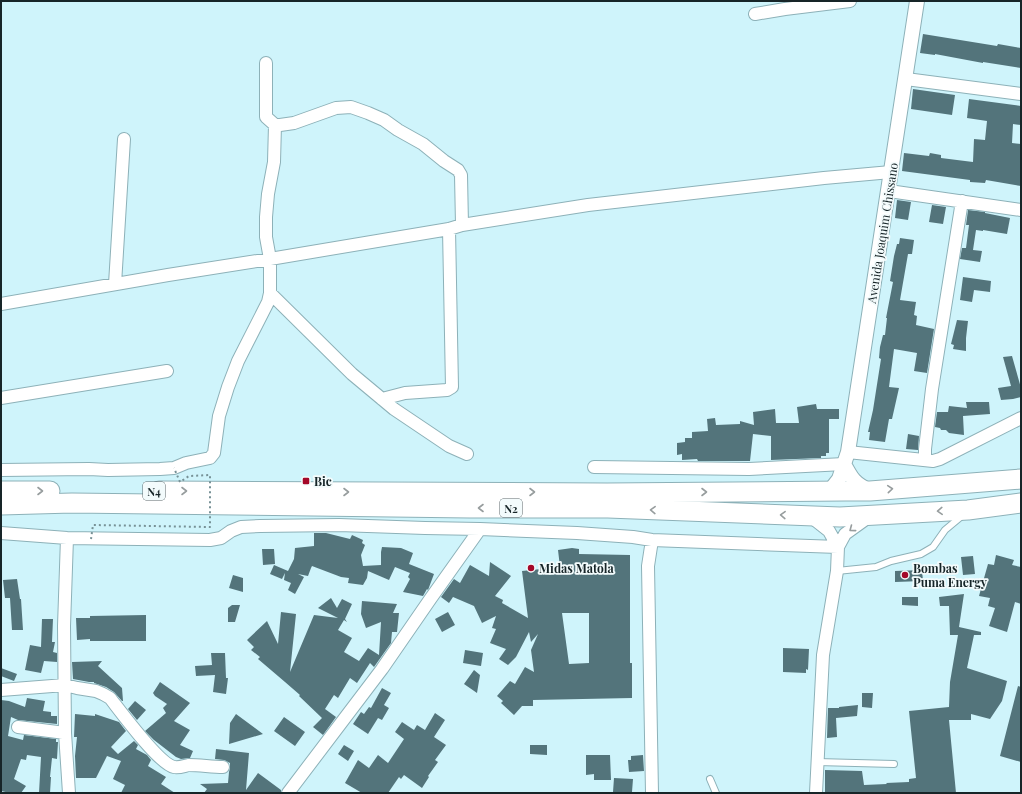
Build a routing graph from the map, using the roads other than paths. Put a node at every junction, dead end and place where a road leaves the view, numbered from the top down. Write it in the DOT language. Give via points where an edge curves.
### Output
graph roads {
  1 [pos="850,1"];
  2 [pos="917,1"];
  3 [pos="786,5"];
  4 [pos="755,14"];
  5 [pos="266,63"];
  6 [pos="906,79"];
  7 [pos="1021,94"];
  8 [pos="275,125"];
  9 [pos="124,140"];
  10 [pos="891,172"];
  11 [pos="888,191"];
  12 [pos="962,201"];
  13 [pos="1021,210"];
  14 [pos="462,225"];
  15 [pos="449,229"];
  16 [pos="270,259"];
  17 [pos="115,284"];
  18 [pos="270,293"];
  19 [pos="1,304"];
  20 [pos="167,371"];
  21 [pos="1,398"];
  22 [pos="382,399"];
  23 [pos="1021,418"];
  24 [pos="467,454"];
  25 [pos="846,458"];
  26 [pos="925,460"];
  27 [pos="594,468"];
  28 [pos="1,470"];
  29 [pos="1021,478"];
  30 [pos="1,491"];
  31 [pos="870,491"];
  32 [pos="307,492"];
  33 [pos="823,492"];
  34 [pos="1021,503"];
  35 [pos="1,505"];
  36 [pos="968,510"];
  37 [pos="870,515"];
  38 [pos="809,516"];
  39 [pos="480,529"];
  40 [pos="1,534"];
  41 [pos="67,538"];
  42 [pos="652,540"];
  43 [pos="838,547"];
  44 [pos="837,571"];
  45 [pos="65,685"];
  46 [pos="1,690"];
  47 [pos="18,727"];
  48 [pos="65,733"];
  49 [pos="817,762"];
  50 [pos="894,764"];
  51 [pos="223,767"];
  52 [pos="710,780"];
  53 [pos="69,793"];
  54 [pos="288,793"];
  55 [pos="652,793"];
  56 [pos="716,793"];
  57 [pos="816,793"];
  1 -- 3 [label="street"];
  2 -- 6 [label="street, Avenida Joaquim Chissano"];
  3 -- 4 [label="street"];
  5 -- 8 [label="street" via="266,117"];
  6 -- 7 [label="street"];
  6 -- 10 [label="street, Avenida Joaquim Chissano"];
  8 -- 14 [label="street" via="294,123 336,108 351,107 384,120 458,170"];
  8 -- 16 [label="street" via="274,162 266,217"];
  9 -- 17 [label="street"];
  10 -- 11 [label="street, Avenida Joaquim Chissano"];
  10 -- 14 [label="street" via="588,205"];
  11 -- 12 [label="street"];
  11 -- 25 [label="street, Avenida Joaquim Chissano"];
  12 -- 13 [label="street"];
  12 -- 26 [label="street" via="932,389"];
  14 -- 15 [label="street"];
  15 -- 16 [label="street"];
  15 -- 22 [label="street" via="452,387 448,390 405,393"];
  16 -- 17 [label="street"];
  16 -- 18 [label="street"];
  17 -- 19 [label="street"];
  18 -- 22 [label="street" via="352,374"];
  18 -- 28 [label="street" via="228,387 219,416 214,453 210,458 174,468"];
  20 -- 21 [label="street"];
  22 -- 24 [label="street" via="449,446"];
  23 -- 26 [label="street" via="940,459"];
  25 -- 26 [label="street"];
  25 -- 27 [label="street" via="749,468"];
  25 -- 31 [label="street" via="852,478 858,485"];
  25 -- 33 [label="street, Avenida Joaquim Chissano" via="839,479 832,488"];
  31 -- 29 [label="highway, N2, one-way"];
  30 -- 32 [label="highway, N4, one-way"];
  31 -- 33 [label="highway, N2"];
  32 -- 33 [label="highway, N2, one-way"];
  34 -- 36 [label="highway, N2"];
  38 -- 35 [label="highway, N2, one-way" via="608,508 72,503"];
  36 -- 37 [label="highway, N2, one-way"];
  36 -- 44 [label="lane" via="945,530 933,547 920,554 876,567"];
  37 -- 38 [label="highway, N2"];
  37 -- 43 [label="street, one-way" via="846,534"];
  38 -- 43 [label="street" via="829,531"];
  39 -- 41 [label="street" via="339,525 260,526 241,527 220,538 210,540"];
  39 -- 42 [label="street" via="577,533"];
  39 -- 54 [label="street" via="382,669"];
  40 -- 41 [label="street"];
  41 -- 45 [label="street"];
  42 -- 43 [label="street"];
  42 -- 55 [label="street" via="648,566"];
  43 -- 44 [label="street"];
  44 -- 49 [label="street" via="823,655"];
  45 -- 46 [label="street"];
  45 -- 48 [label="street"];
  45 -- 51 [label="street" via="96,691 110,698 142,738 170,766"];
  47 -- 48 [label="street"];
  48 -- 53 [label="street"];
  49 -- 50 [label="lane"];
  49 -- 57 [label="street"];
  52 -- 56 [label="lane"];
}
